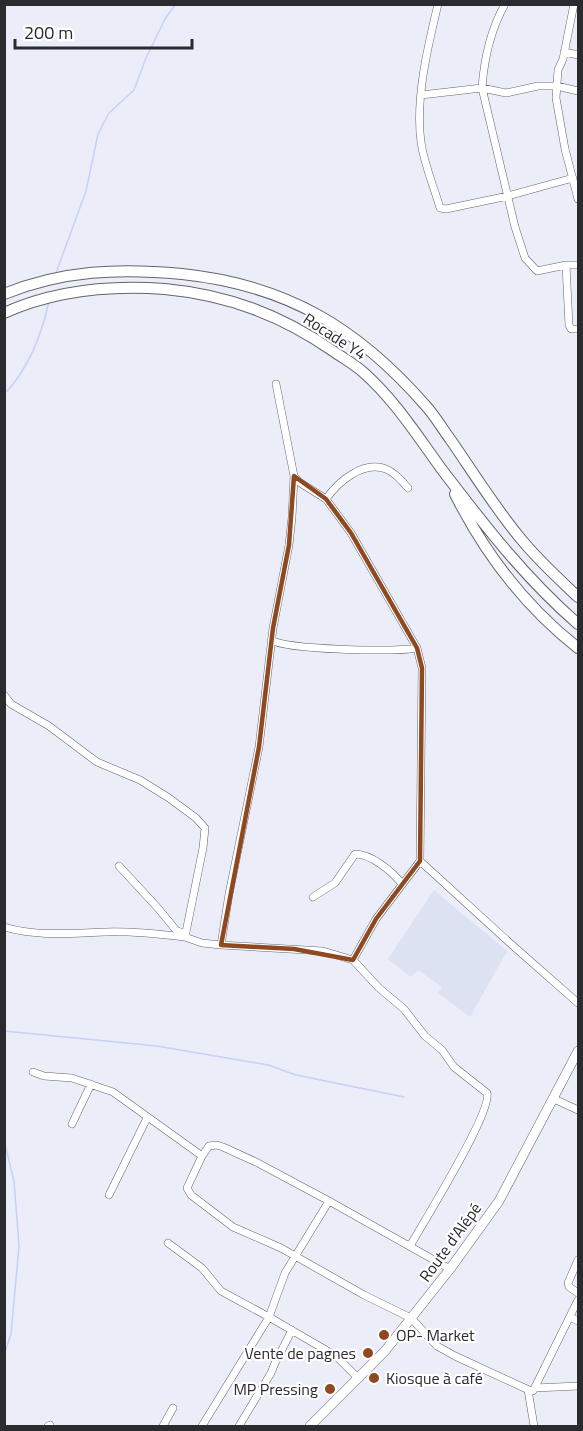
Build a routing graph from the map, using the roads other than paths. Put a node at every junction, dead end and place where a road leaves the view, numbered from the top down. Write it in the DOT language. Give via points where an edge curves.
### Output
graph roads {
  1 [pos="438,4"];
  2 [pos="505,4"];
  3 [pos="574,4"];
  4 [pos="564,52"];
  5 [pos="579,56"];
  6 [pos="557,86"];
  7 [pos="482,88"];
  8 [pos="579,91"];
  9 [pos="421,95"];
  10 [pos="573,178"];
  11 [pos="508,196"];
  12 [pos="579,199"];
  13 [pos="566,265"];
  14 [pos="579,265"];
  15 [pos="4,294"];
  16 [pos="4,313"];
  17 [pos="579,328"];
  18 [pos="276,384"];
  19 [pos="443,470"];
  20 [pos="294,476"];
  21 [pos="408,488"];
  22 [pos="326,499"];
  23 [pos="548,569"];
  24 [pos="579,589"];
  25 [pos="579,597"];
  26 [pos="579,624"];
  27 [pos="271,640"];
  28 [pos="417,648"];
  29 [pos="579,648"];
  30 [pos="4,695"];
  31 [pos="420,861"];
  32 [pos="119,866"];
  33 [pos="402,884"];
  34 [pos="313,897"];
  35 [pos="4,927"];
  36 [pos="186,936"];
  37 [pos="221,945"];
  38 [pos="353,960"];
  39 [pos="579,1003"];
  40 [pos="579,1051"];
  41 [pos="33,1072"];
  42 [pos="91,1084"];
  43 [pos="554,1099"];
  44 [pos="579,1110"];
  45 [pos="147,1118"];
  46 [pos="72,1124"];
  47 [pos="202,1156"];
  48 [pos="109,1195"];
  49 [pos="328,1201"];
  50 [pos="168,1243"];
  51 [pos="410,1246"];
  52 [pos="295,1257"];
  53 [pos="579,1260"];
  54 [pos="450,1269"];
  55 [pos="579,1293"];
  56 [pos="579,1300"];
  57 [pos="269,1317"];
  58 [pos="570,1317"];
  59 [pos="411,1318"];
  60 [pos="579,1321"];
  61 [pos="292,1330"];
  62 [pos="359,1379"];
  63 [pos="579,1386"];
  64 [pos="531,1389"];
  65 [pos="173,1408"];
  66 [pos="163,1426"];
  67 [pos="202,1426"];
  68 [pos="238,1426"];
  69 [pos="310,1426"];
  70 [pos="534,1426"];
  1 -- 9 [label="street"];
  2 -- 7 [label="street" via="492,34"];
  3 -- 4 [label="street"];
  4 -- 5 [label="street"];
  4 -- 6 [label="street"];
  6 -- 7 [label="street" via="506,93"];
  6 -- 8 [label="street"];
  6 -- 10 [label="street" via="559,125"];
  7 -- 9 [label="street"];
  7 -- 11 [label="street"];
  9 -- 11 [label="street" via="421,141 440,208"];
  10 -- 11 [label="street"];
  10 -- 12 [label="street"];
  11 -- 13 [label="street" via="525,258 534,270"];
  13 -- 14 [label="street"];
  13 -- 17 [label="street" via="569,325 571,329"];
  15 -- 23 [label="highway, Rocade Y4" via="81,273 143,270 236,282 281,296 328,319 378,357 428,408 520,539"];
  16 -- 19 [label="highway, Rocade Y4" via="73,291 142,288 192,292 232,301 273,316 363,372 408,421"];
  18 -- 20 [label="street"];
  19 -- 26 [label="highway, Rocade Y4" via="508,555"];
  19 -- 29 [label="highway" via="481,542 506,577"];
  20 -- 22 [label="street"];
  20 -- 27 [label="street" via="289,545"];
  21 -- 22 [label="street" via="389,470 376,468 354,472"];
  22 -- 28 [label="street" via="351,533"];
  23 -- 24 [label="highway"];
  23 -- 25 [label="highway, Rocade Y4"];
  27 -- 28 [label="street" via="310,647"];
  27 -- 37 [label="street" via="259,747"];
  28 -- 31 [label="street" via="422,668"];
  30 -- 36 [label="street" via="11,704 49,726 97,762 140,780 169,798 205,828"];
  31 -- 33 [label="street"];
  31 -- 39 [label="street"];
  32 -- 36 [label="street" via="176,930"];
  33 -- 34 [label="street" via="383,866 355,854 335,883"];
  33 -- 38 [label="street"];
  35 -- 36 [label="street" via="57,935 129,932"];
  36 -- 37 [label="street"];
  37 -- 38 [label="street" via="322,951"];
  38 -- 51 [label="street" via="404,1009 454,1067 488,1097 483,1115"];
  40 -- 43 [label="main road, Route d'Alépé"];
  41 -- 42 [label="street"];
  42 -- 45 [label="street" via="113,1092"];
  42 -- 46 [label="street"];
  43 -- 44 [label="street"];
  43 -- 54 [label="main road, Route d'Alépé" via="499,1201"];
  45 -- 47 [label="street"];
  45 -- 48 [label="street"];
  47 -- 49 [label="street" via="209,1146 223,1147"];
  47 -- 52 [label="street" via="187,1188 191,1195 233,1227"];
  49 -- 51 [label="street"];
  49 -- 52 [label="street"];
  50 -- 57 [label="street" via="202,1268 220,1291"];
  51 -- 54 [label="street"];
  52 -- 57 [label="street" via="280,1284"];
  52 -- 59 [label="street"];
  53 -- 55 [label="street" via="567,1283"];
  54 -- 59 [label="main road, Route d'Alépé"];
  56 -- 58 [label="street"];
  57 -- 61 [label="street"];
  57 -- 67 [label="street"];
  58 -- 60 [label="street"];
  58 -- 64 [label="street"];
  59 -- 62 [label="main road, Route d'Alépé"];
  59 -- 64 [label="street" via="437,1346"];
  61 -- 62 [label="street" via="336,1356"];
  61 -- 68 [label="street"];
  62 -- 69 [label="main road, Route d'Alépé"];
  63 -- 64 [label="street"];
  64 -- 70 [label="street"];
  65 -- 66 [label="street"];
}
